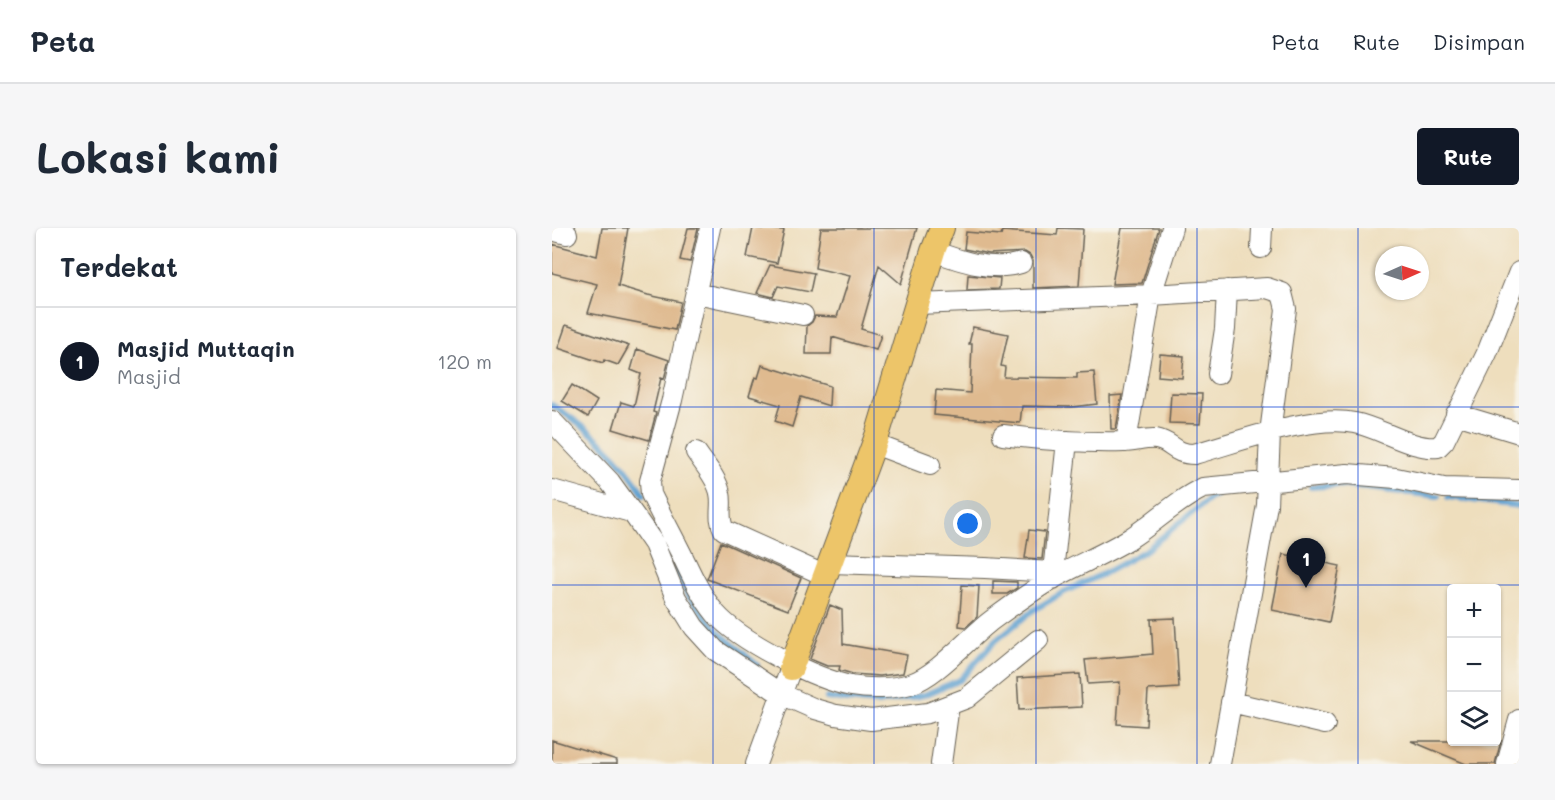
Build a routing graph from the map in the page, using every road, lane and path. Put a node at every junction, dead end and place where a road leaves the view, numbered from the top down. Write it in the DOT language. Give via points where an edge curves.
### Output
graph roads {
  1 [pos="710,228"];
  2 [pos="942,228"];
  3 [pos="1172,228"];
  4 [pos="1262,228"];
  5 [pos="1261,248"];
  6 [pos="933,251"];
  7 [pos="1021,263"];
  8 [pos="1519,272"];
  9 [pos="1227,290"];
  10 [pos="696,293"];
  11 [pos="1151,295"];
  12 [pos="917,304"];
  13 [pos="803,315"];
  14 [pos="1218,374"];
  15 [pos="1456,414"];
  16 [pos="552,421"];
  17 [pos="1270,433"];
  18 [pos="1519,433"];
  19 [pos="1003,435"];
  20 [pos="1067,441"];
  21 [pos="1126,442"];
  22 [pos="874,444"];
  23 [pos="696,452"];
  24 [pos="930,465"];
  25 [pos="552,490"];
  26 [pos="1519,490"];
  27 [pos="1267,492"];
  28 [pos="644,512"];
  29 [pos="828,570"];
  30 [pos="1053,575"];
  31 [pos="1038,640"];
  32 [pos="791,666"];
  33 [pos="781,694"];
  34 [pos="1231,702"];
  35 [pos="949,705"];
  36 [pos="1519,720"];
  37 [pos="1325,724"];
  38 [pos="756,764"];
  39 [pos="941,764"];
  40 [pos="1220,764"];
  41 [pos="1507,764"];
  1 -- 10 [label="street"];
  2 -- 6 [label="main road"];
  3 -- 11 [label="street"];
  4 -- 5 [label="street"];
  6 -- 7 [label="street" via="977,265"];
  6 -- 12 [label="main road"];
  8 -- 15 [label="street" via="1487,353"];
  9 -- 11 [label="street"];
  9 -- 14 [label="street"];
  9 -- 17 [label="street" via="1267,288 1284,298 1286,309"];
  10 -- 13 [label="street"];
  10 -- 28 [label="street"];
  11 -- 12 [label="street"];
  11 -- 21 [label="street"];
  12 -- 22 [label="main road"];
  15 -- 17 [label="street" via="1438,447 1423,447 1353,423 1305,424"];
  15 -- 18 [label="street"];
  16 -- 28 [label="street"];
  17 -- 21 [label="street" via="1194,454 1183,454 1154,439"];
  17 -- 27 [label="street"];
  19 -- 20 [label="street"];
  20 -- 21 [label="street"];
  20 -- 30 [label="street"];
  22 -- 24 [label="street"];
  22 -- 29 [label="main road"];
  23 -- 29 [label="street" via="721,493 719,516 724,530"];
  25 -- 28 [label="street"];
  26 -- 27 [label="street" via="1444,488 1396,478 1347,474"];
  27 -- 30 [label="street" via="1203,488 1187,495 1137,534"];
  27 -- 34 [label="street"];
  28 -- 32 [label="street" via="717,615 742,636"];
  28 -- 33 [label="street" via="676,598 694,627 715,650"];
  29 -- 30 [label="street" via="985,567"];
  29 -- 32 [label="main road"];
  30 -- 32 [label="street" via="990,621 928,674 911,683 850,686"];
  31 -- 35 [label="street" via="968,698"];
  32 -- 33 [label="street"];
  33 -- 35 [label="street" via="836,715 872,720 928,713"];
  33 -- 38 [label="street"];
  34 -- 37 [label="street"];
  34 -- 40 [label="street"];
  35 -- 39 [label="street"];
  36 -- 41 [label="street"];
}
